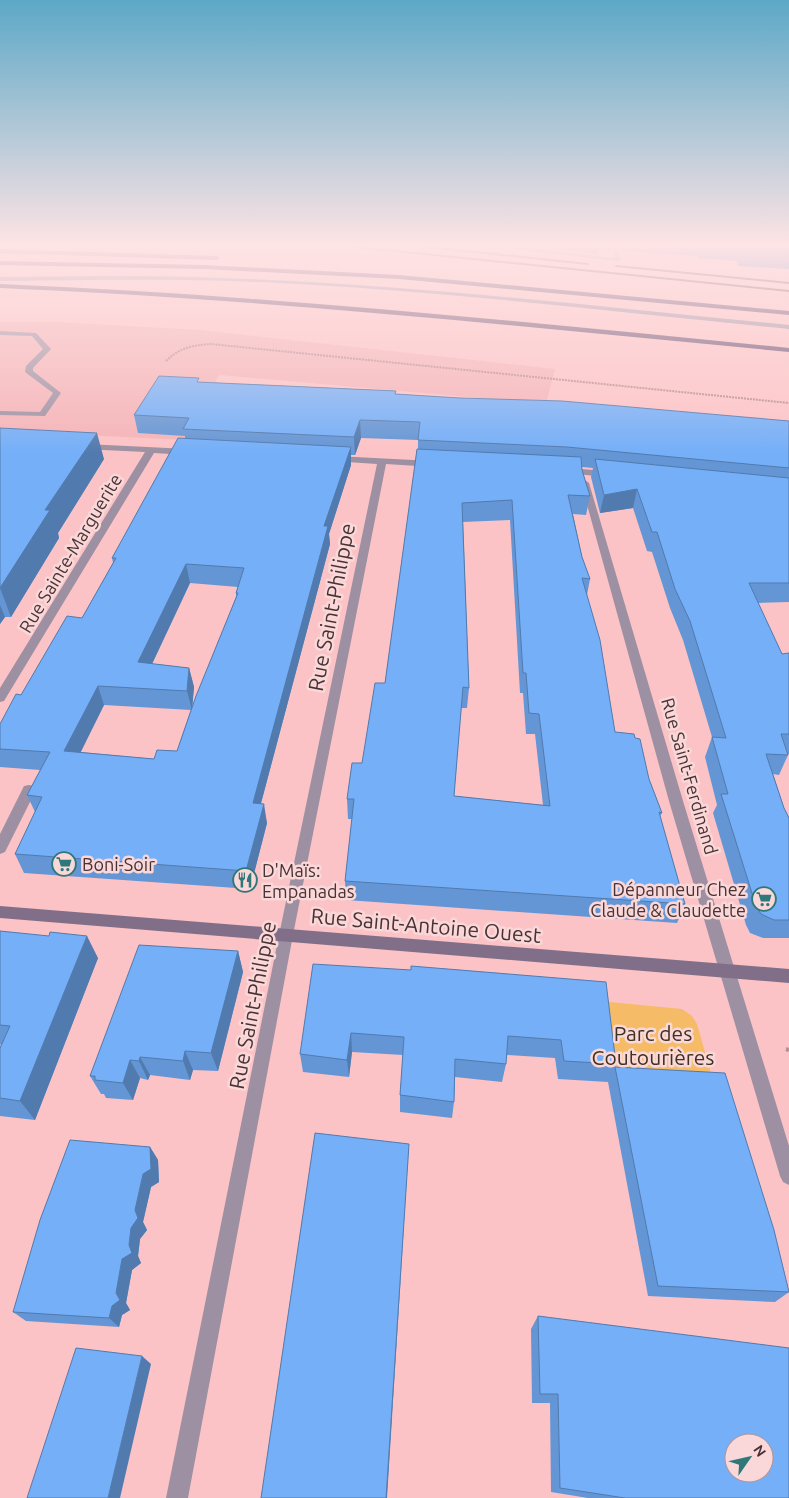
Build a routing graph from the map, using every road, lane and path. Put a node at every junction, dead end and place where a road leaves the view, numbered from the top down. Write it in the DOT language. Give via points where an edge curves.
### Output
graph roads {
  1 [pos="412,314"];
  2 [pos="653,314"];
  3 [pos="789,327"];
  4 [pos="0,333"];
  5 [pos="789,350"];
  6 [pos="166,361"];
  7 [pos="789,403"];
  8 [pos="0,413"];
  9 [pos="76,447"];
  10 [pos="151,450"];
  11 [pos="201,453"];
  12 [pos="324,459"];
  13 [pos="382,461"];
  14 [pos="443,464"];
  15 [pos="555,470"];
  16 [pos="584,472"];
  17 [pos="621,475"];
  18 [pos="0,698"];
  19 [pos="29,790"];
  20 [pos="0,848"];
  21 [pos="0,912"];
  22 [pos="286,936"];
  23 [pos="727,971"];
  24 [pos="789,976"];
  25 [pos="789,1176"];
  26 [pos="177,1498"];
  1 -- 5 [label="highway"];
  2 -- 3 [label="street"];
  4 -- 8 [label="street" via="34,334 47,349 29,372 57,394 42,414"];
  6 -- 7 [label="path" via="172,353 184,348 211,344"];
  9 -- 10 [label="street"];
  10 -- 11 [label="street"];
  10 -- 18 [label="street, Rue Sainte-Marguerite"];
  12 -- 13 [label="street"];
  13 -- 14 [label="street"];
  13 -- 22 [label="street, Rue Saint-Philippe"];
  15 -- 16 [label="street"];
  16 -- 17 [label="street"];
  16 -- 23 [label="street, Rue Saint-Ferdinand" via="586,489"];
  19 -- 20 [label="street"];
  21 -- 22 [label="main road, Rue Saint-Antoine Ouest"];
  22 -- 23 [label="main road, Rue Saint-Antoine Ouest"];
  22 -- 26 [label="street, Rue Saint-Philippe"];
  23 -- 24 [label="main road, Rue Saint-Antoine Ouest"];
  23 -- 25 [label="street, Rue Saint-Ferdinand"];
}
